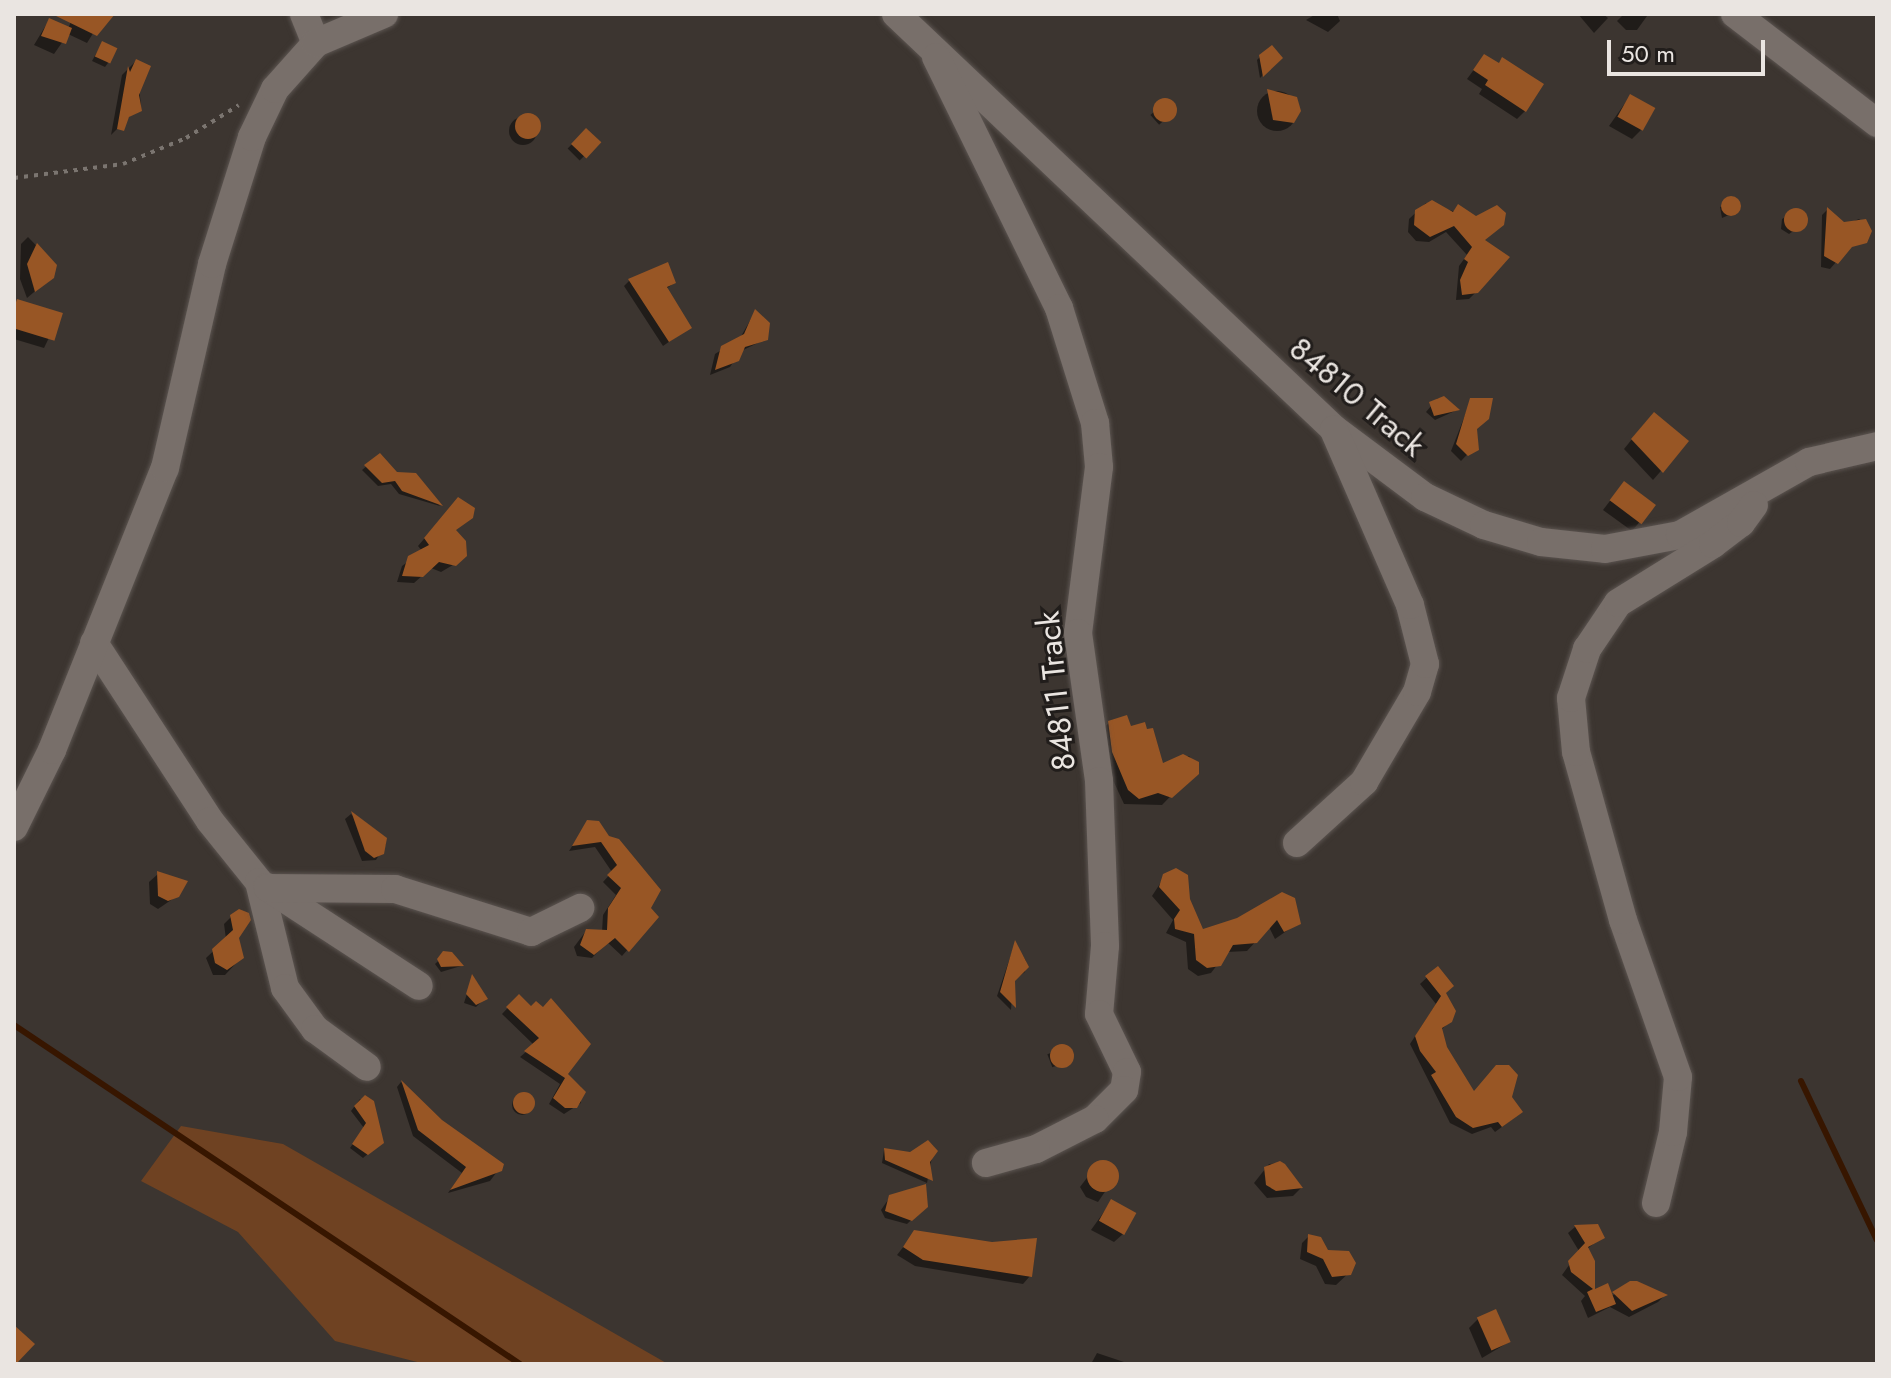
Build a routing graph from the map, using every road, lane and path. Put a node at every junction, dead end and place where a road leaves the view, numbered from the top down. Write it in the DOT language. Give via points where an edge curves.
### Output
graph roads {
  1 [pos="304,14"];
  2 [pos="384,14"];
  3 [pos="896,14"];
  4 [pos="1735,14"];
  5 [pos="316,43"];
  6 [pos="936,57"];
  7 [pos="275,89"];
  8 [pos="1875,126"];
  9 [pos="14,178"];
  10 [pos="1334,429"];
  11 [pos="1877,446"];
  12 [pos="1764,491"];
  13 [pos="94,643"];
  14 [pos="14,827"];
  15 [pos="1297,843"];
  16 [pos="264,885"];
  17 [pos="580,908"];
  18 [pos="419,986"];
  19 [pos="367,1067"];
  20 [pos="986,1163"];
  21 [pos="1656,1203"];
  1 -- 5 [label="street"];
  2 -- 5 [label="street"];
  3 -- 6 [label="street, 84810 Track"];
  4 -- 8 [label="street"];
  5 -- 7 [label="street"];
  6 -- 10 [label="street, 84810 Track"];
  6 -- 20 [label="street, 84811 Track" via="1059,308 1095,423 1099,467 1078,633 1101,812 1105,946 1099,1014 1127,1072 1124,1090 1095,1119 1036,1149"];
  7 -- 9 [label="path" via="223,112 186,138 123,164"];
  7 -- 13 [label="street" via="252,137 212,264 165,468"];
  10 -- 12 [label="street, 84810 Track" via="1425,497 1484,525 1541,542 1605,549 1680,535"];
  10 -- 15 [label="street" via="1410,605 1425,664 1417,692 1364,782"];
  11 -- 12 [label="street, 84810 Track" via="1809,462"];
  12 -- 21 [label="street" via="1741,523 1618,603 1587,649 1571,698 1576,752 1623,920 1678,1077 1673,1132"];
  13 -- 14 [label="street" via="52,750"];
  13 -- 16 [label="street" via="210,821"];
  16 -- 17 [label="street" via="395,889 531,932"];
  16 -- 18 [label="street"];
  16 -- 19 [label="street" via="285,988 315,1029"];
}
